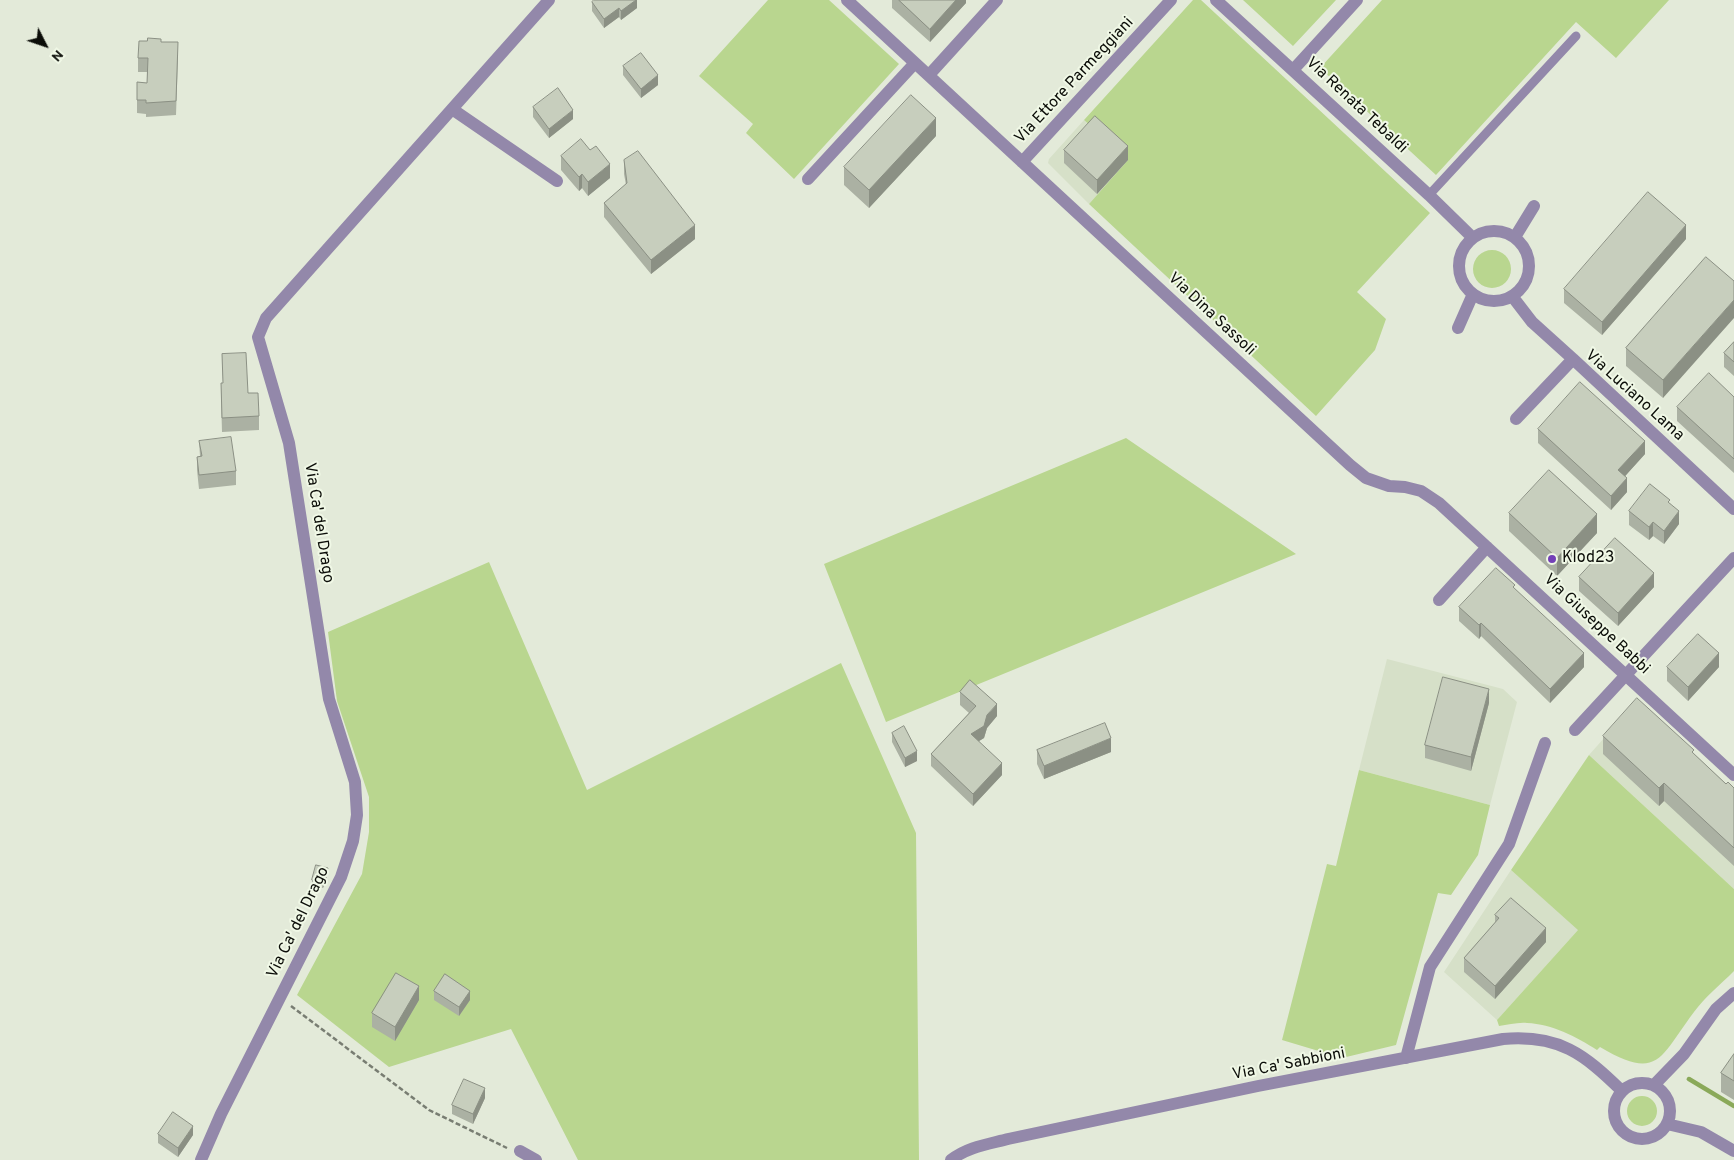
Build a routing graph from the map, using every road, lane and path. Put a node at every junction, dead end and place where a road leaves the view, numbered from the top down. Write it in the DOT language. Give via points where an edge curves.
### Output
graph roads {
  1 [pos="549,0"];
  2 [pos="847,0"];
  3 [pos="997,0"];
  4 [pos="1171,0"];
  5 [pos="1216,0"];
  6 [pos="1357,0"];
  7 [pos="1576,36"];
  8 [pos="915,62"];
  9 [pos="1293,70"];
  10 [pos="929,75"];
  11 [pos="452,109"];
  12 [pos="1022,162"];
  13 [pos="808,179"];
  14 [pos="557,181"];
  15 [pos="1429,195"];
  16 [pos="1534,206"];
  17 [pos="1515,237"];
  18 [pos="1472,238"];
  19 [pos="1473,294"];
  20 [pos="1512,296"];
  21 [pos="1458,328"];
  22 [pos="1573,359"];
  23 [pos="1516,419"];
  24 [pos="1734,509"];
  25 [pos="1488,547"];
  26 [pos="1734,558"];
  27 [pos="1439,600"];
  28 [pos="1626,675"];
  29 [pos="1575,730"];
  30 [pos="1545,743"];
  31 [pos="1734,775"];
  32 [pos="1734,993"];
  33 [pos="280,997"];
  34 [pos="1406,1058"];
  35 [pos="1654,1085"];
  36 [pos="1622,1091"];
  37 [pos="1667,1124"];
  38 [pos="1734,1151"];
  39 [pos="520,1152"];
  40 [pos="201,1160"];
  41 [pos="536,1160"];
  42 [pos="951,1160"];
  1 -- 11 [label="street, Via Ca' del Drago"];
  2 -- 8 [label="street, Via Dina Sassoli"];
  3 -- 10 [label="street"];
  4 -- 12 [label="street, Via Ettore Parmeggiani"];
  5 -- 9 [label="street, Via Renata Tebaldi"];
  6 -- 9 [label="street"];
  7 -- 15 [label="lane"];
  8 -- 10 [label="street, Via Dina Sassoli"];
  8 -- 13 [label="street"];
  9 -- 15 [label="street, Via Renata Tebaldi"];
  10 -- 12 [label="street, Via Dina Sassoli"];
  11 -- 14 [label="street"];
  11 -- 33 [label="street, Via Ca' del Drago" via="266,318 258,337 289,444 329,699 355,782 357,815 354,841 341,877"];
  12 -- 25 [label="street, Via Dina Sassoli" via="1350,466 1366,478 1388,486 1421,491"];
  15 -- 18 [label="street, Via Renata Tebaldi"];
  16 -- 17 [label="street"];
  17 -- 18 [label="street" via="1501,231 1486,231"];
  17 -- 20 [label="street" via="1529,260 1528,274"];
  18 -- 19 [label="street" via="1459,260 1464,284"];
  19 -- 20 [label="street" via="1492,301"];
  19 -- 21 [label="street"];
  20 -- 22 [label="street" via="1532,322"];
  22 -- 23 [label="street, Via Luciano Lama"];
  22 -- 24 [label="street, Via Luciano Lama"];
  25 -- 27 [label="street"];
  25 -- 28 [label="street, Via Giuseppe Babbi"];
  26 -- 28 [label="street"];
  28 -- 29 [label="street"];
  28 -- 31 [label="street, Via Giuseppe Babbi"];
  30 -- 34 [label="street" via="1509,844 1430,967"];
  32 -- 35 [label="street" via="1716,1009 1684,1054"];
  33 -- 39 [label="path, Via Ca' del Drago" via="429,1110 498,1145"];
  33 -- 40 [label="street, Via Ca' del Drago"];
  34 -- 36 [label="street, Via Ca' Sabbioni" via="1527,1037 1560,1045 1592,1062"];
  34 -- 42 [label="street, Via Ca' Sabbioni" via="1008,1139 980,1146"];
  35 -- 36 [label="street" via="1637,1083"];
  35 -- 37 [label="street" via="1667,1098 1670,1116"];
  36 -- 37 [label="street" via="1616,1099 1614,1118 1625,1134 1644,1140 1653,1138"];
  37 -- 38 [label="street" via="1701,1132"];
  39 -- 41 [label="street"];
}
